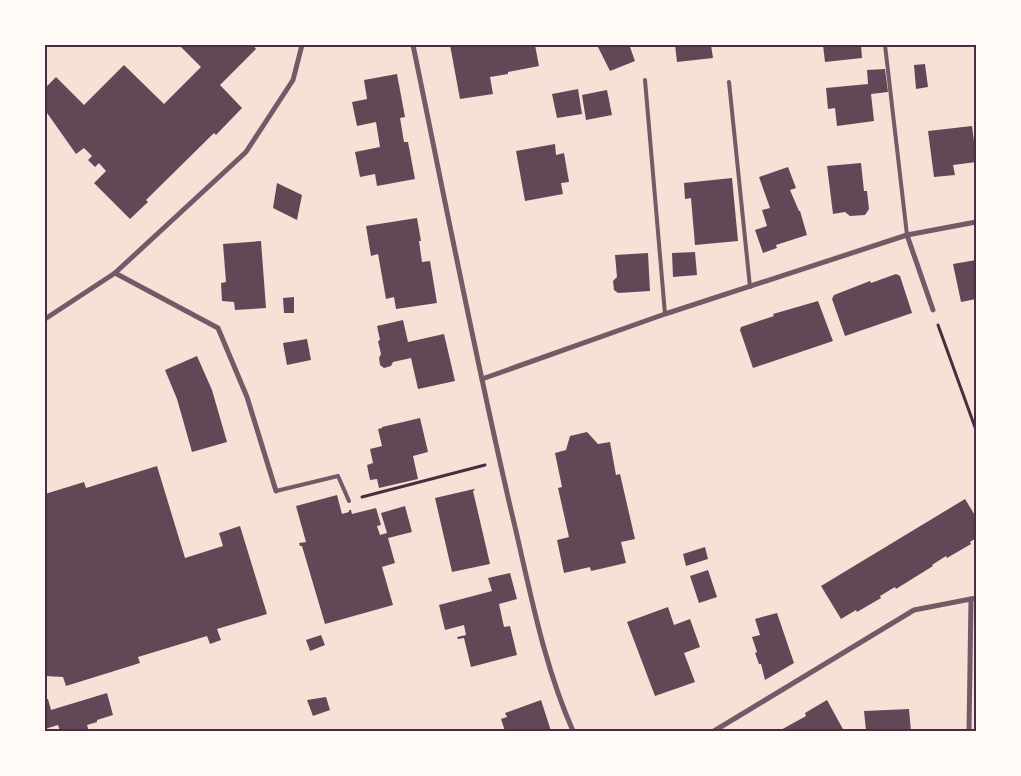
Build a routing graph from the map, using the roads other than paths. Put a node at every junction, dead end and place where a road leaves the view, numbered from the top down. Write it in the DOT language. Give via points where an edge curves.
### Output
graph roads {
  1 [pos="302,45"];
  2 [pos="413,45"];
  3 [pos="885,45"];
  4 [pos="645,80"];
  5 [pos="729,82"];
  6 [pos="976,222"];
  7 [pos="907,235"];
  8 [pos="115,273"];
  9 [pos="750,287"];
  10 [pos="933,310"];
  11 [pos="665,314"];
  12 [pos="45,319"];
  13 [pos="482,379"];
  14 [pos="276,491"];
  15 [pos="350,500"];
  16 [pos="974,599"];
  17 [pos="573,731"];
  18 [pos="714,731"];
  19 [pos="969,731"];
  1 -- 8 [label="street" via="293,80 246,152"];
  2 -- 13 [label="street"];
  3 -- 7 [label="lane"];
  4 -- 11 [label="lane"];
  5 -- 9 [label="lane"];
  6 -- 7 [label="street"];
  7 -- 9 [label="street"];
  7 -- 10 [label="street"];
  8 -- 12 [label="street"];
  8 -- 14 [label="street" via="218,328 247,397"];
  9 -- 11 [label="street"];
  11 -- 13 [label="street"];
  13 -- 17 [label="street" via="543,645"];
  14 -- 15 [label="lane" via="338,476"];
  16 -- 18 [label="street" via="914,610"];
  16 -- 19 [label="street"];
}
